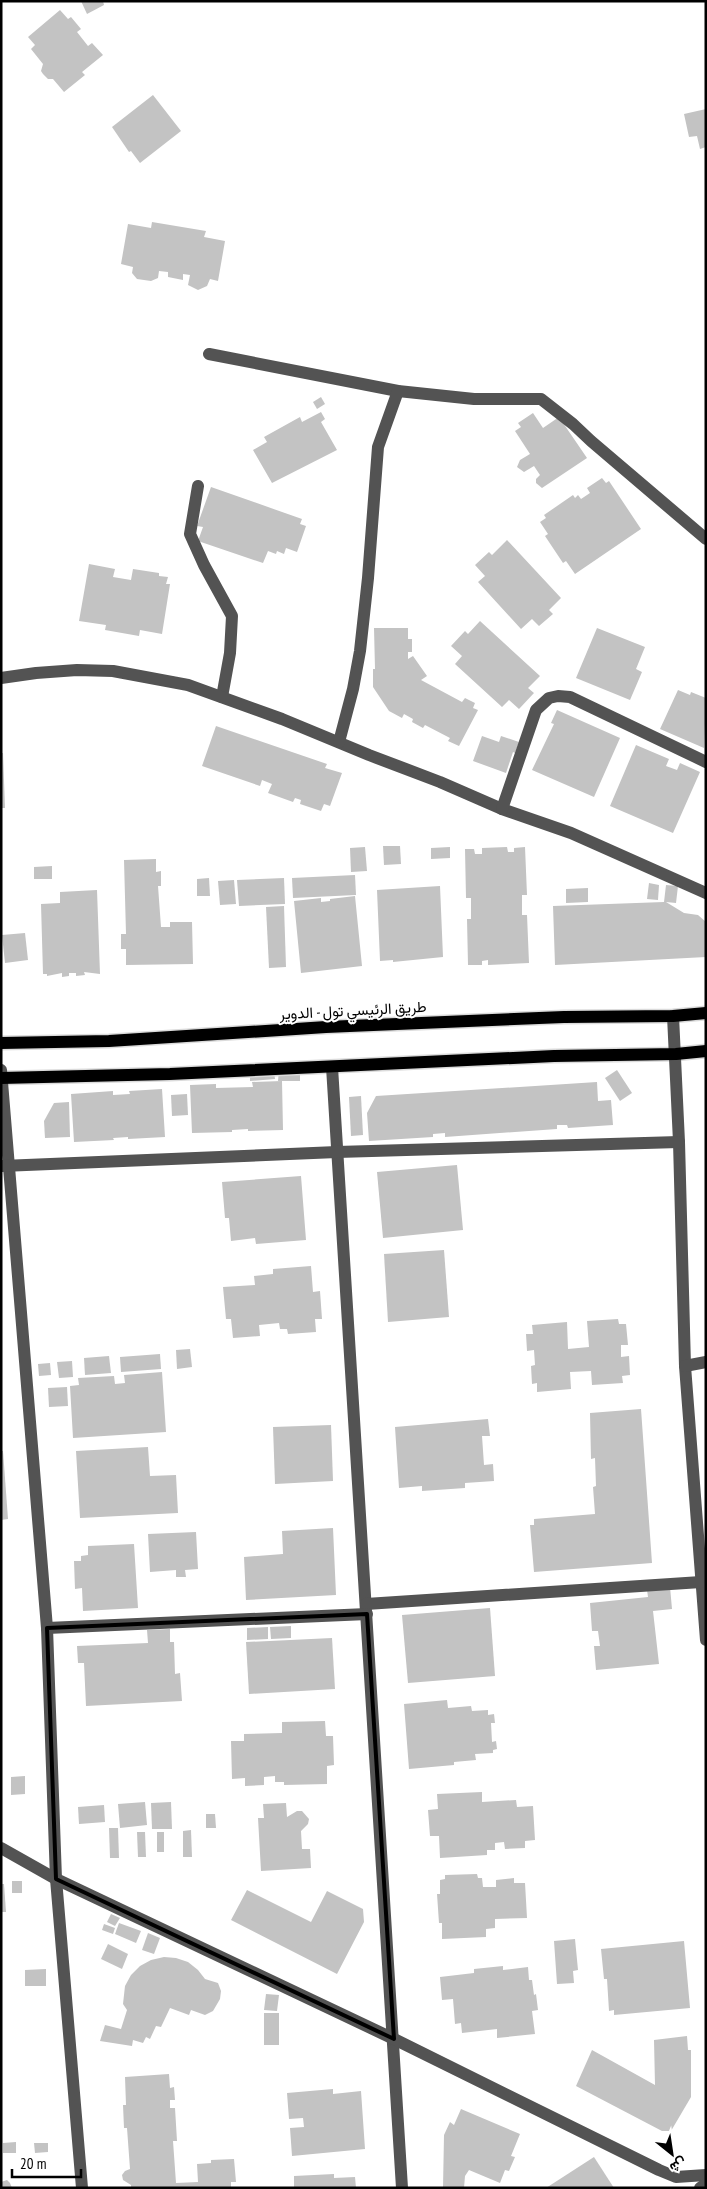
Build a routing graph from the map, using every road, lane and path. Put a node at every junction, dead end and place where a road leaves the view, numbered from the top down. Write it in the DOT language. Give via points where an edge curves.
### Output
graph roads {
  1 [pos="209,354"];
  2 [pos="398,391"];
  3 [pos="198,486"];
  4 [pos="706,539"];
  5 [pos="1,678"];
  6 [pos="222,696"];
  7 [pos="339,742"];
  8 [pos="706,762"];
  9 [pos="502,809"];
  10 [pos="706,893"];
  11 [pos="706,1013"];
  12 [pos="673,1016"];
  13 [pos="1,1043"];
  14 [pos="706,1051"];
  15 [pos="676,1054"];
  16 [pos="332,1067"];
  17 [pos="2,1075"];
  18 [pos="679,1142"];
  19 [pos="337,1152"];
  20 [pos="5,1165"];
  21 [pos="706,1362"];
  22 [pos="685,1366"];
  23 [pos="701,1582"];
  24 [pos="366,1609"];
  25 [pos="47,1628"];
  26 [pos="706,1640"];
  27 [pos="1,1848"];
  28 [pos="56,1879"];
  29 [pos="394,2039"];
  30 [pos="704,2182"];
  31 [pos="82,2188"];
  32 [pos="402,2188"];
  1 -- 2 [label="street"];
  2 -- 4 [label="street" via="474,400 541,399"];
  2 -- 7 [label="street" via="378,447 360,651"];
  3 -- 6 [label="street" via="190,534 232,616 230,653"];
  5 -- 6 [label="street" via="68,671 113,671 188,685"];
  6 -- 7 [label="street"];
  7 -- 9 [label="street"];
  8 -- 9 [label="street" via="587,704 558,696 549,698 536,710"];
  9 -- 10 [label="street" via="571,833"];
  11 -- 12 [label="main road, طريق الرئيسي تول - الدوير"];
  12 -- 13 [label="main road, طريق الرئيسي تول - الدوير" via="326,1026 109,1041"];
  12 -- 15 [label="street"];
  14 -- 15 [label="main road"];
  15 -- 16 [label="main road" via="554,1056"];
  15 -- 18 [label="street"];
  16 -- 17 [label="main road" via="170,1074"];
  16 -- 19 [label="street"];
  17 -- 20 [label="street"];
  18 -- 19 [label="street"];
  18 -- 22 [label="street"];
  19 -- 20 [label="street"];
  19 -- 24 [label="street"];
  20 -- 25 [label="street"];
  21 -- 22 [label="street"];
  22 -- 23 [label="street"];
  23 -- 24 [label="street"];
  23 -- 26 [label="street"];
  24 -- 25 [label="street"];
  24 -- 29 [label="street"];
  25 -- 28 [label="street"];
  27 -- 28 [label="street"];
  28 -- 29 [label="street"];
  28 -- 31 [label="street"];
  29 -- 30 [label="street" via="659,2170"];
  29 -- 32 [label="street"];
}
